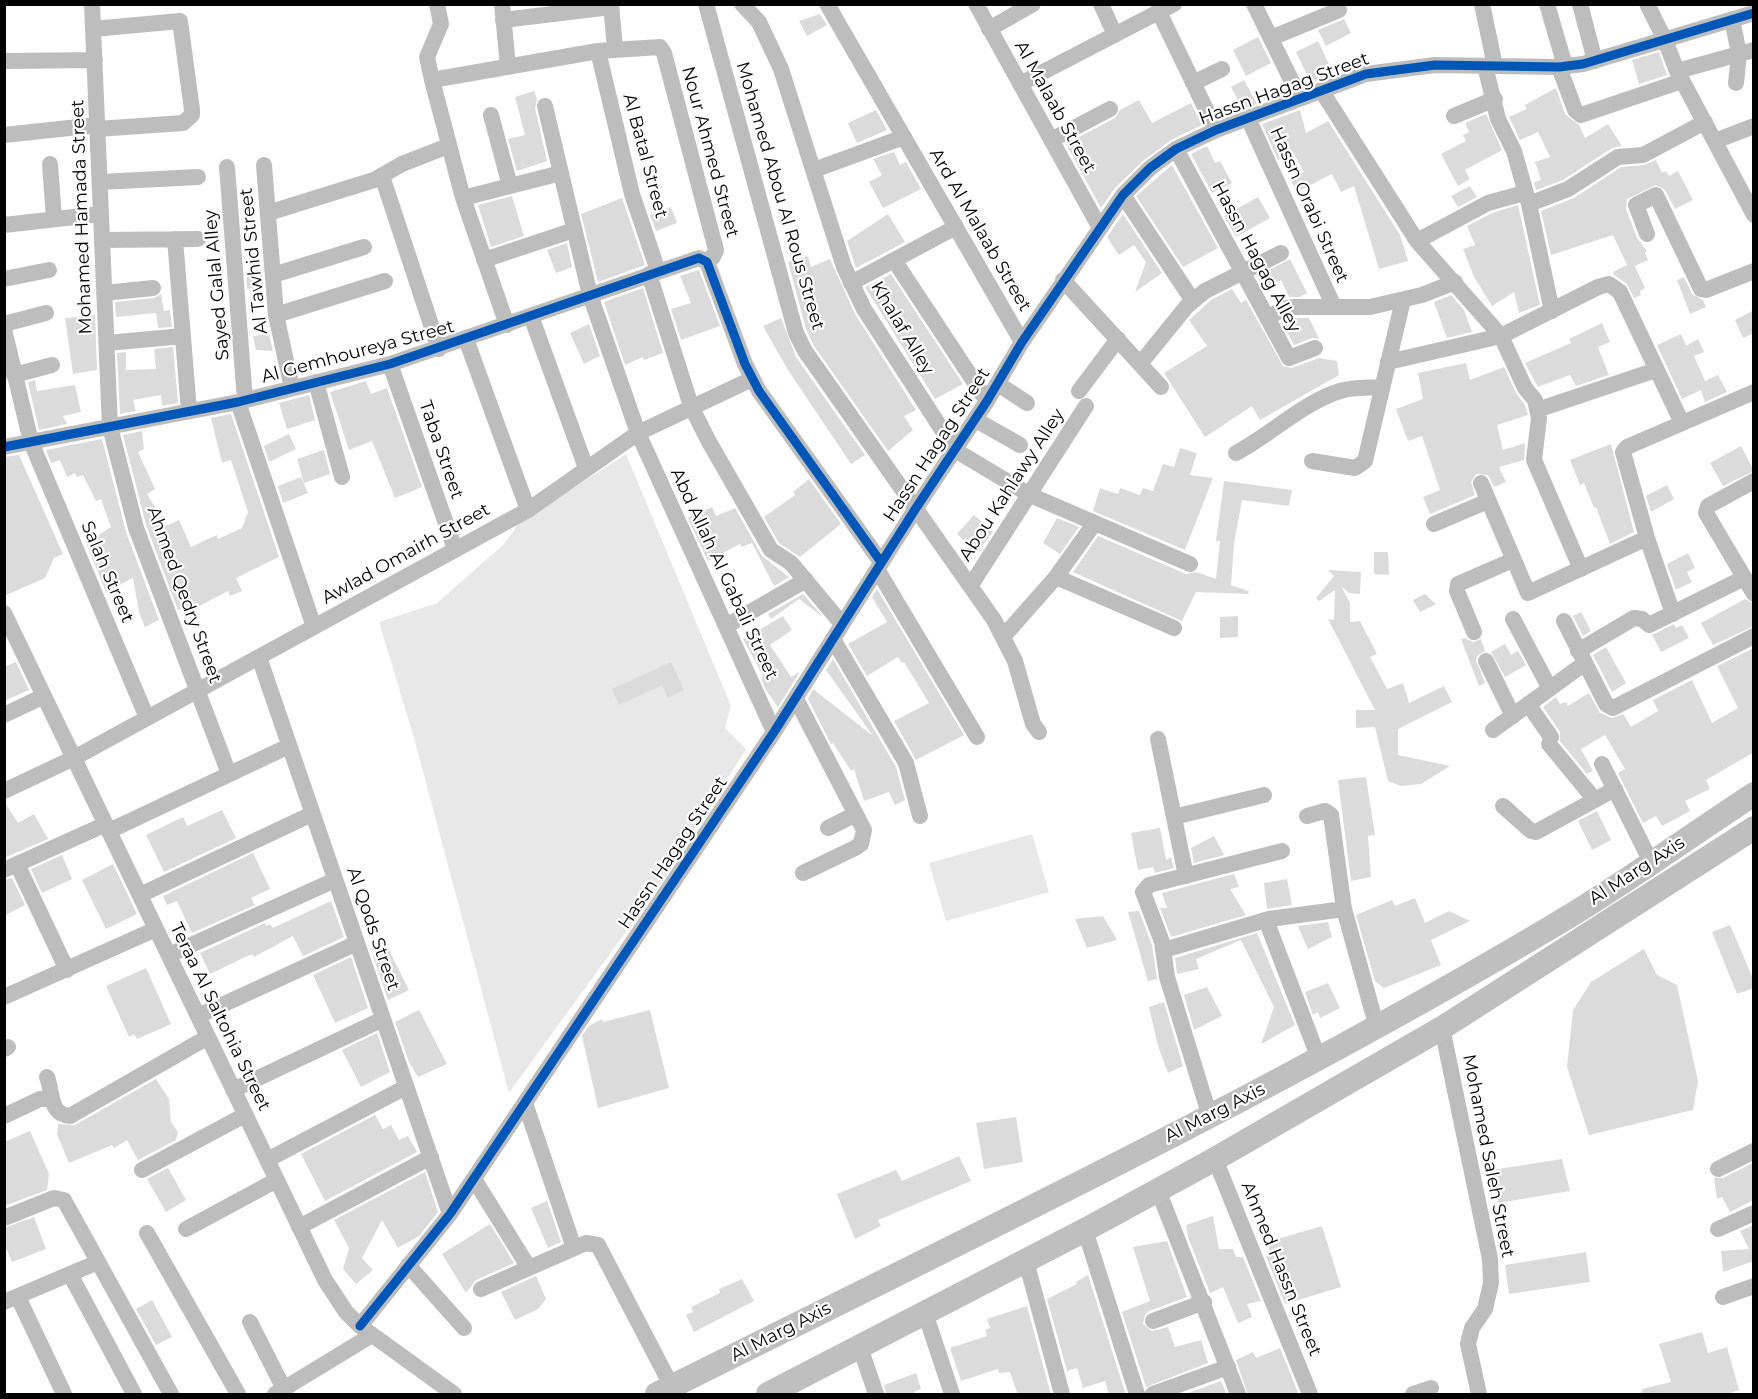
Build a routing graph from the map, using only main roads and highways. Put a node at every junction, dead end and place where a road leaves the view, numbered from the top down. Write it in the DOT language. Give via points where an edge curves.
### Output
graph roads {
  1 [pos="1754,794"];
  2 [pos="1754,828"];
  3 [pos="1263,1088"];
  4 [pos="1281,1120"];
  5 [pos="664,1391"];
  6 [pos="783,1391"];
  1 -- 3 [label="main road, Al Marg Axis" via="1552,927 1377,1028"];
  2 -- 4 [label="main road, Al Marg Axis" via="1442,1028"];
  3 -- 4 [label="main road"];
  3 -- 5 [label="main road, Al Marg Axis"];
  4 -- 6 [label="main road, Al Marg Axis"];
}
